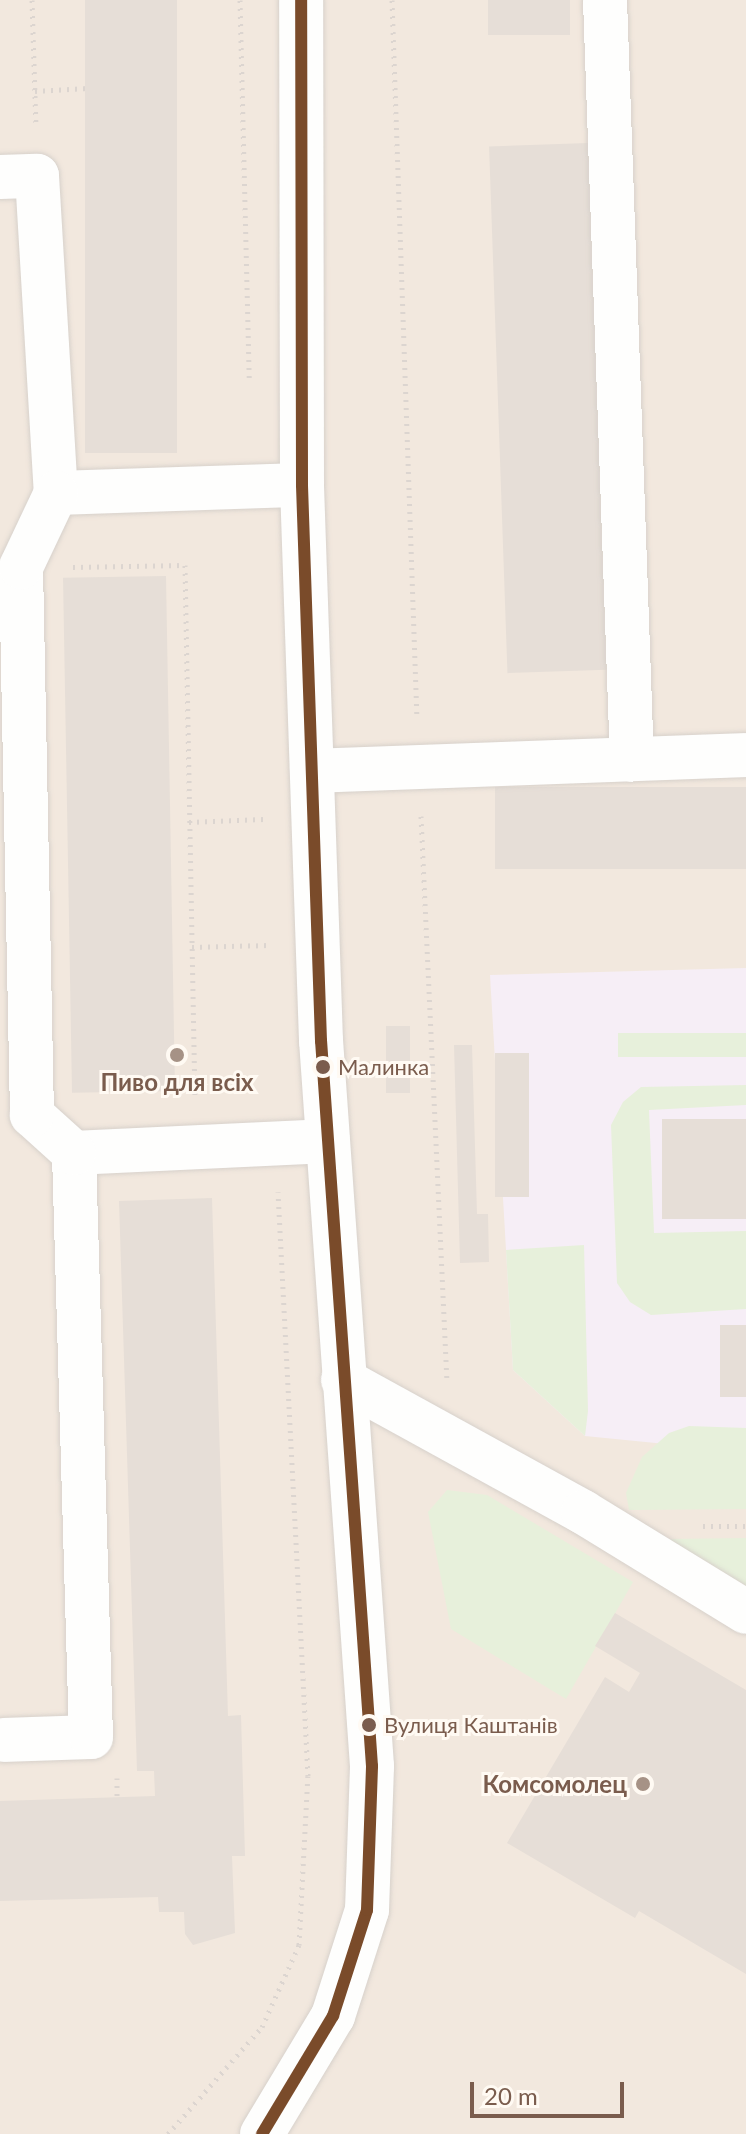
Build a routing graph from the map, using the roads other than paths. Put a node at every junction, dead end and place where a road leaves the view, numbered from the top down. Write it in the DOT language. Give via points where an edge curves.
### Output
graph roads {
  1 [pos="301,0"];
  2 [pos="605,0"];
  3 [pos="19,176"];
  4 [pos="302,485"];
  5 [pos="56,493"];
  6 [pos="746,755"];
  7 [pos="632,760"];
  8 [pos="312,771"];
  9 [pos="328,1141"];
  10 [pos="74,1153"];
  11 [pos="343,1380"];
  12 [pos="746,1612"];
  13 [pos="4,1740"];
  14 [pos="262,2134"];
  1 -- 4 [label="street"];
  2 -- 7 [label="street"];
  3 -- 5 [label="street"];
  4 -- 5 [label="street"];
  4 -- 8 [label="street"];
  5 -- 10 [label="street" via="21,567 32,1115"];
  6 -- 7 [label="street"];
  7 -- 8 [label="street"];
  8 -- 9 [label="street"];
  9 -- 10 [label="street"];
  9 -- 11 [label="street"];
  10 -- 13 [label="street" via="91,1737"];
  11 -- 12 [label="street" via="583,1512"];
  11 -- 14 [label="street" via="372,1766 367,1910 333,2016"];
}
